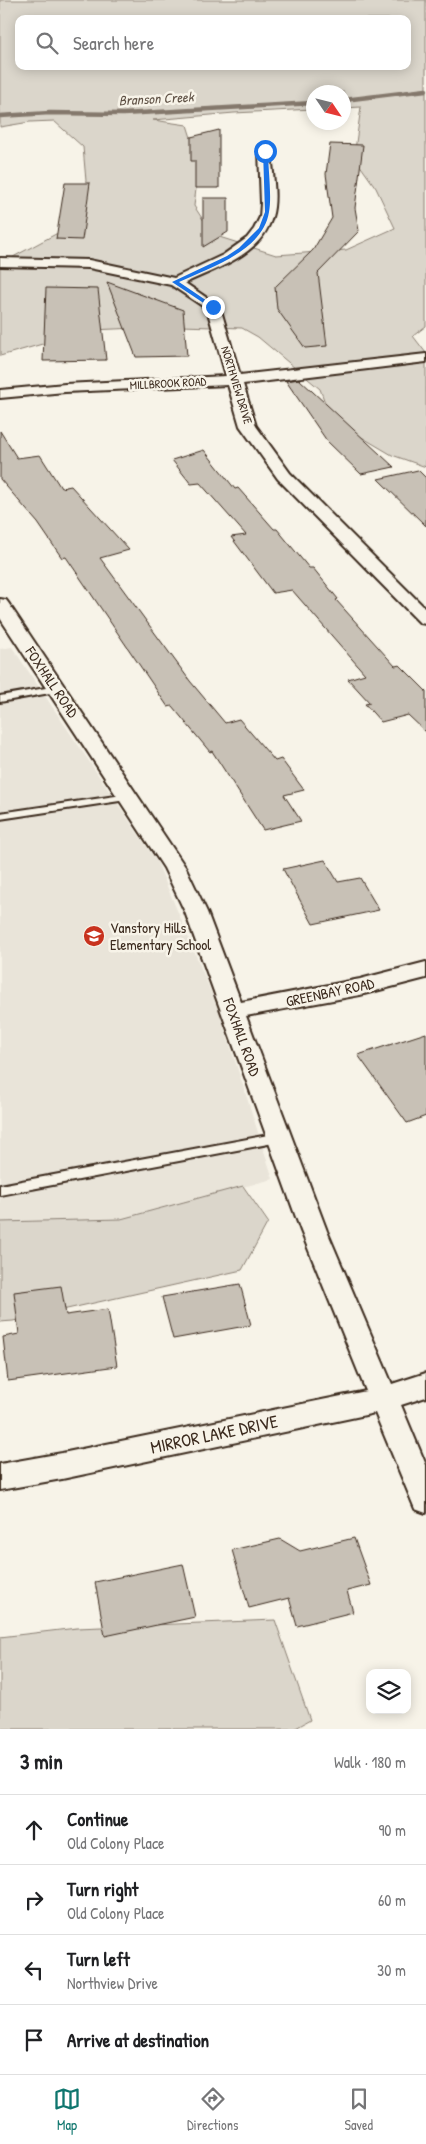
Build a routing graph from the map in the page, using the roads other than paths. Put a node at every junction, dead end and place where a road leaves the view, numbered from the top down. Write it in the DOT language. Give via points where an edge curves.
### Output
graph roads {
  1 [pos="265,151"];
  2 [pos="0,262"];
  3 [pos="175,282"];
  4 [pos="426,358"];
  5 [pos="235,380"];
  6 [pos="0,394"];
  7 [pos="0,604"];
  8 [pos="426,619"];
  9 [pos="57,689"];
  10 [pos="0,699"];
  11 [pos="129,797"];
  12 [pos="0,816"];
  13 [pos="426,970"];
  14 [pos="232,1011"];
  15 [pos="279,1138"];
  16 [pos="0,1190"];
  17 [pos="426,1386"];
  18 [pos="384,1399"];
  19 [pos="0,1477"];
  20 [pos="426,1500"];
  1 -- 3 [label="street" via="267,212 261,229 229,257"];
  2 -- 3 [label="street, NORTHVIEW DRIVE" via="90,264"];
  3 -- 5 [label="street, NORTHVIEW DRIVE" via="213,307"];
  4 -- 5 [label="street, MILLBROOK ROAD"];
  5 -- 6 [label="street, MILLBROOK ROAD"];
  5 -- 8 [label="street, NORTHVIEW DRIVE" via="248,426 284,476"];
  7 -- 9 [label="street, FOXHALL ROAD"];
  9 -- 10 [label="lane"];
  9 -- 11 [label="street, FOXHALL ROAD"];
  11 -- 12 [label="lane"];
  11 -- 14 [label="street, FOXHALL ROAD" via="180,877"];
  13 -- 14 [label="street, GREENBAY ROAD" via="360,987"];
  14 -- 15 [label="street, FOXHALL ROAD"];
  15 -- 16 [label="lane"];
  15 -- 18 [label="street, FOXHALL ROAD"];
  17 -- 18 [label="street, MIRROR LAKE DRIVE"];
  18 -- 19 [label="street, MIRROR LAKE DRIVE"];
  18 -- 20 [label="street, FOXHALL ROAD"];
}
